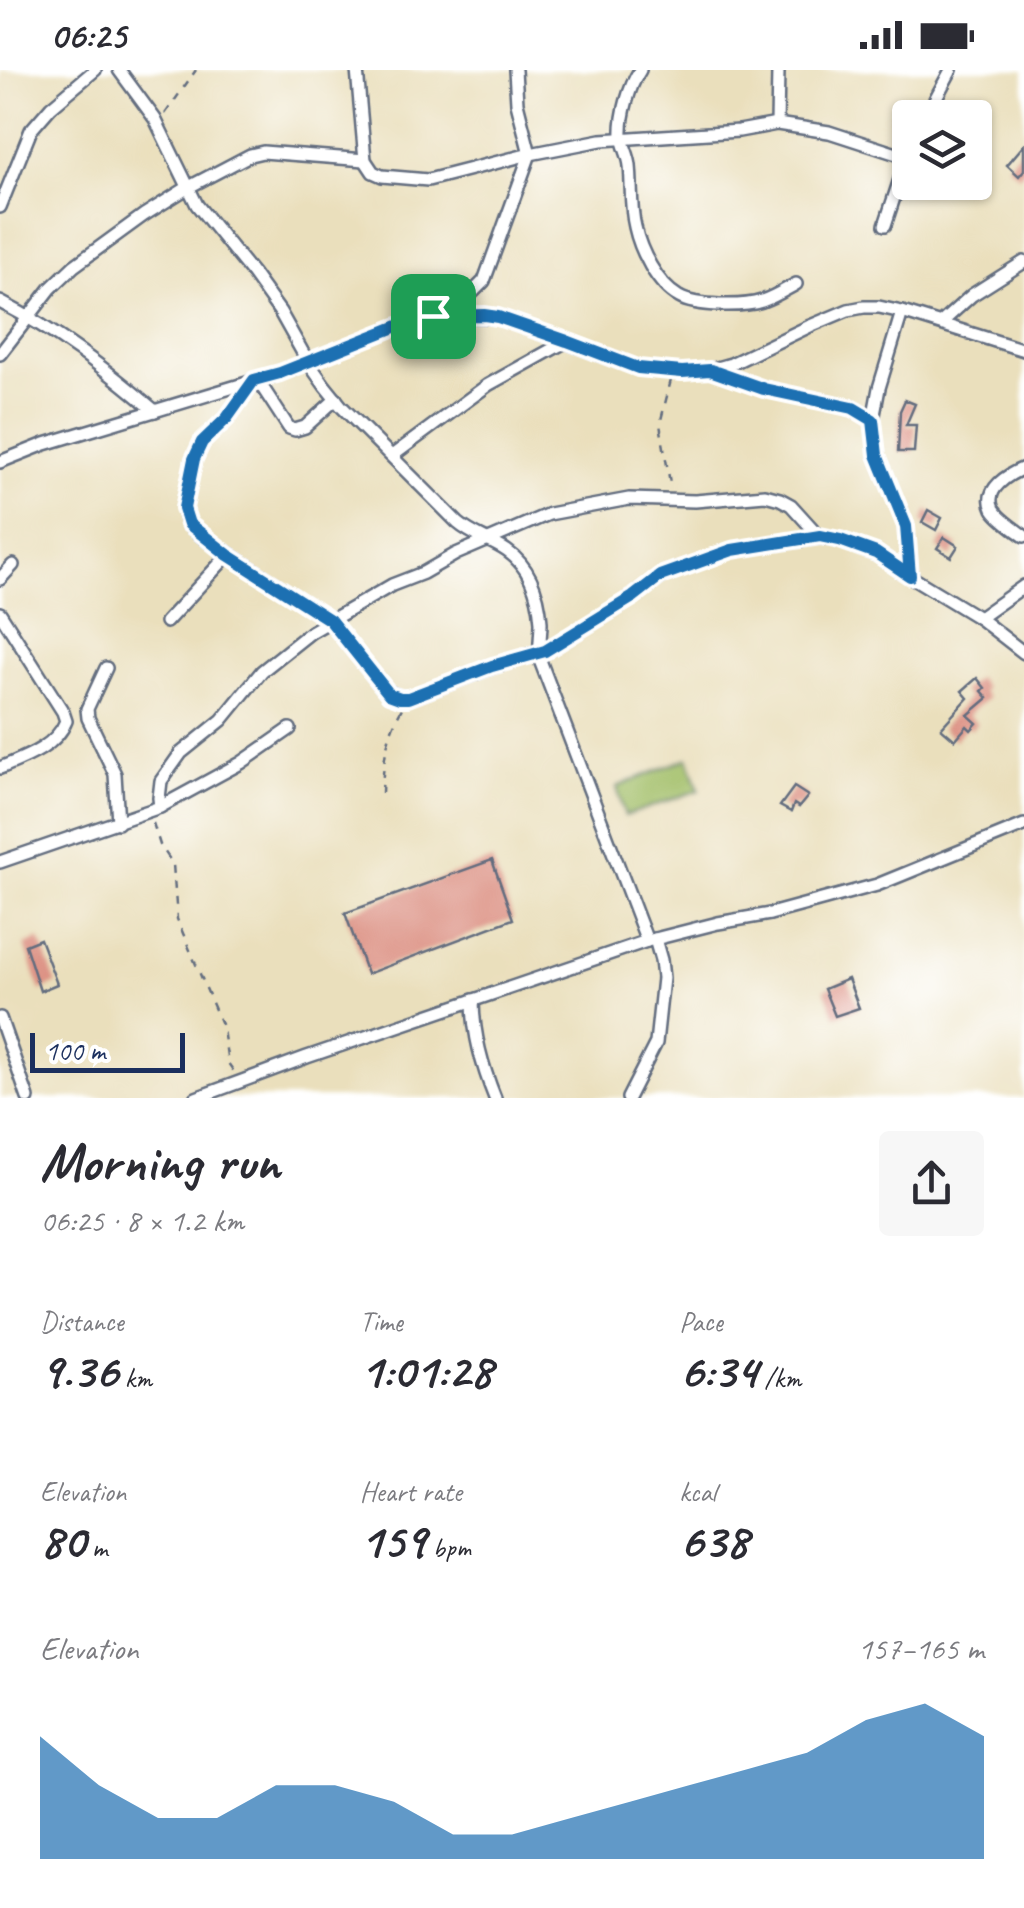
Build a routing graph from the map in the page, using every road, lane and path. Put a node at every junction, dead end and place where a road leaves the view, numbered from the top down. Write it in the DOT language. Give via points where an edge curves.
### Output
graph roads {
  1 [pos="95,70"];
  2 [pos="119,70"];
  3 [pos="196,70"];
  4 [pos="357,70"];
  5 [pos="514,70"];
  6 [pos="640,70"];
  7 [pos="778,70"];
  8 [pos="951,70"];
  9 [pos="935,100"];
  10 [pos="157,124"];
  11 [pos="777,124"];
  12 [pos="622,138"];
  13 [pos="892,149"];
  14 [pos="530,154"];
  15 [pos="365,160"];
  16 [pos="187,188"];
  17 [pos="893,200"];
  18 [pos="0,207"];
  19 [pos="885,225"];
  20 [pos="1024,262"];
  21 [pos="796,284"];
  22 [pos="0,302"];
  23 [pos="902,312"];
  24 [pos="433,316"];
  25 [pos="29,318"];
  26 [pos="941,323"];
  27 [pos="567,341"];
  28 [pos="1024,350"];
  29 [pos="0,354"];
  30 [pos="308,362"];
  31 [pos="710,370"];
  32 [pos="672,372"];
  33 [pos="255,380"];
  34 [pos="336,399"];
  35 [pos="156,411"];
  36 [pos="873,420"];
  37 [pos="392,456"];
  38 [pos="0,462"];
  39 [pos="1024,468"];
  40 [pos="670,500"];
  41 [pos="820,536"];
  42 [pos="1024,536"];
  43 [pos="486,541"];
  44 [pos="228,555"];
  45 [pos="13,565"];
  46 [pos="910,576"];
  47 [pos="0,579"];
  48 [pos="1024,586"];
  49 [pos="0,613"];
  50 [pos="979,618"];
  51 [pos="330,620"];
  52 [pos="166,622"];
  53 [pos="539,652"];
  54 [pos="1024,653"];
  55 [pos="106,668"];
  56 [pos="408,698"];
  57 [pos="290,730"];
  58 [pos="0,768"];
  59 [pos="382,793"];
  60 [pos="160,807"];
  61 [pos="145,814"];
  62 [pos="118,823"];
  63 [pos="1024,826"];
  64 [pos="0,862"];
  65 [pos="651,940"];
  66 [pos="473,1000"];
  67 [pos="0,1018"];
  68 [pos="0,1054"];
  69 [pos="15,1064"];
  70 [pos="244,1080"];
  71 [pos="28,1098"];
  72 [pos="196,1098"];
  73 [pos="495,1098"];
  74 [pos="628,1098"];
  1 -- 18 [label="street" via="31,130"];
  2 -- 10 [label="street"];
  3 -- 10 [label="path"];
  4 -- 15 [label="street"];
  5 -- 14 [label="street"];
  6 -- 12 [label="street"];
  7 -- 11 [label="street"];
  8 -- 9 [label="street"];
  10 -- 16 [label="street"];
  11 -- 12 [label="street"];
  11 -- 13 [label="street"];
  12 -- 14 [label="street"];
  12 -- 21 [label="street" via="637,235 676,296 745,304"];
  14 -- 15 [label="street" via="428,180 382,176"];
  14 -- 24 [label="street" via="484,281"];
  15 -- 16 [label="street" via="263,152"];
  16 -- 25 [label="street" via="74,266"];
  16 -- 30 [label="street"];
  17 -- 19 [label="street"];
  20 -- 26 [label="street"];
  22 -- 25 [label="street"];
  23 -- 26 [label="street"];
  23 -- 31 [label="street" via="848,310"];
  23 -- 36 [label="street"];
  24 -- 27 [label="street" via="498,317"];
  24 -- 30 [label="street"];
  25 -- 29 [label="street"];
  25 -- 35 [label="street"];
  26 -- 28 [label="street"];
  27 -- 32 [label="street" via="638,368"];
  27 -- 37 [label="street" via="488,385"];
  30 -- 33 [label="street"];
  30 -- 34 [label="street"];
  31 -- 32 [label="street"];
  31 -- 36 [label="street" via="853,408"];
  32 -- 40 [label="path" via="660,424"];
  33 -- 34 [label="street" via="294,430"];
  33 -- 35 [label="street"];
  33 -- 44 [label="street" via="198,450 184,500 189,524"];
  34 -- 37 [label="street"];
  35 -- 38 [label="street"];
  36 -- 46 [label="street" via="877,455 906,526"];
  37 -- 43 [label="street" via="458,524"];
  39 -- 42 [label="street" via="998,485 991,500 994,511"];
  40 -- 41 [label="street" via="764,495 792,505"];
  40 -- 43 [label="street" via="563,510"];
  41 -- 46 [label="street" via="876,553"];
  41 -- 53 [label="street" via="732,550 660,576"];
  43 -- 51 [label="street"];
  43 -- 53 [label="street" via="514,556 528,574 540,616"];
  44 -- 51 [label="street"];
  44 -- 52 [label="street"];
  45 -- 47 [label="street"];
  46 -- 50 [label="street"];
  48 -- 50 [label="street"];
  49 -- 58 [label="street" via="66,721 58,736"];
  50 -- 54 [label="street"];
  51 -- 56 [label="street" via="384,689"];
  51 -- 60 [label="street" via="262,671 222,720 181,753 162,781"];
  53 -- 56 [label="street"];
  53 -- 65 [label="street"];
  55 -- 62 [label="street" via="86,709 115,774"];
  56 -- 59 [label="path" via="389,736"];
  57 -- 60 [label="street"];
  60 -- 61 [label="street"];
  61 -- 62 [label="street"];
  61 -- 70 [label="path" via="172,864 177,918 223,1029 228,1062"];
  62 -- 64 [label="street"];
  63 -- 65 [label="street" via="878,885"];
  65 -- 66 [label="street"];
  65 -- 74 [label="street" via="662,978 656,1044"];
  66 -- 70 [label="street"];
  66 -- 73 [label="street" via="478,1050"];
  67 -- 69 [label="street"];
  68 -- 69 [label="street"];
  69 -- 71 [label="street"];
  70 -- 72 [label="street"];
}
